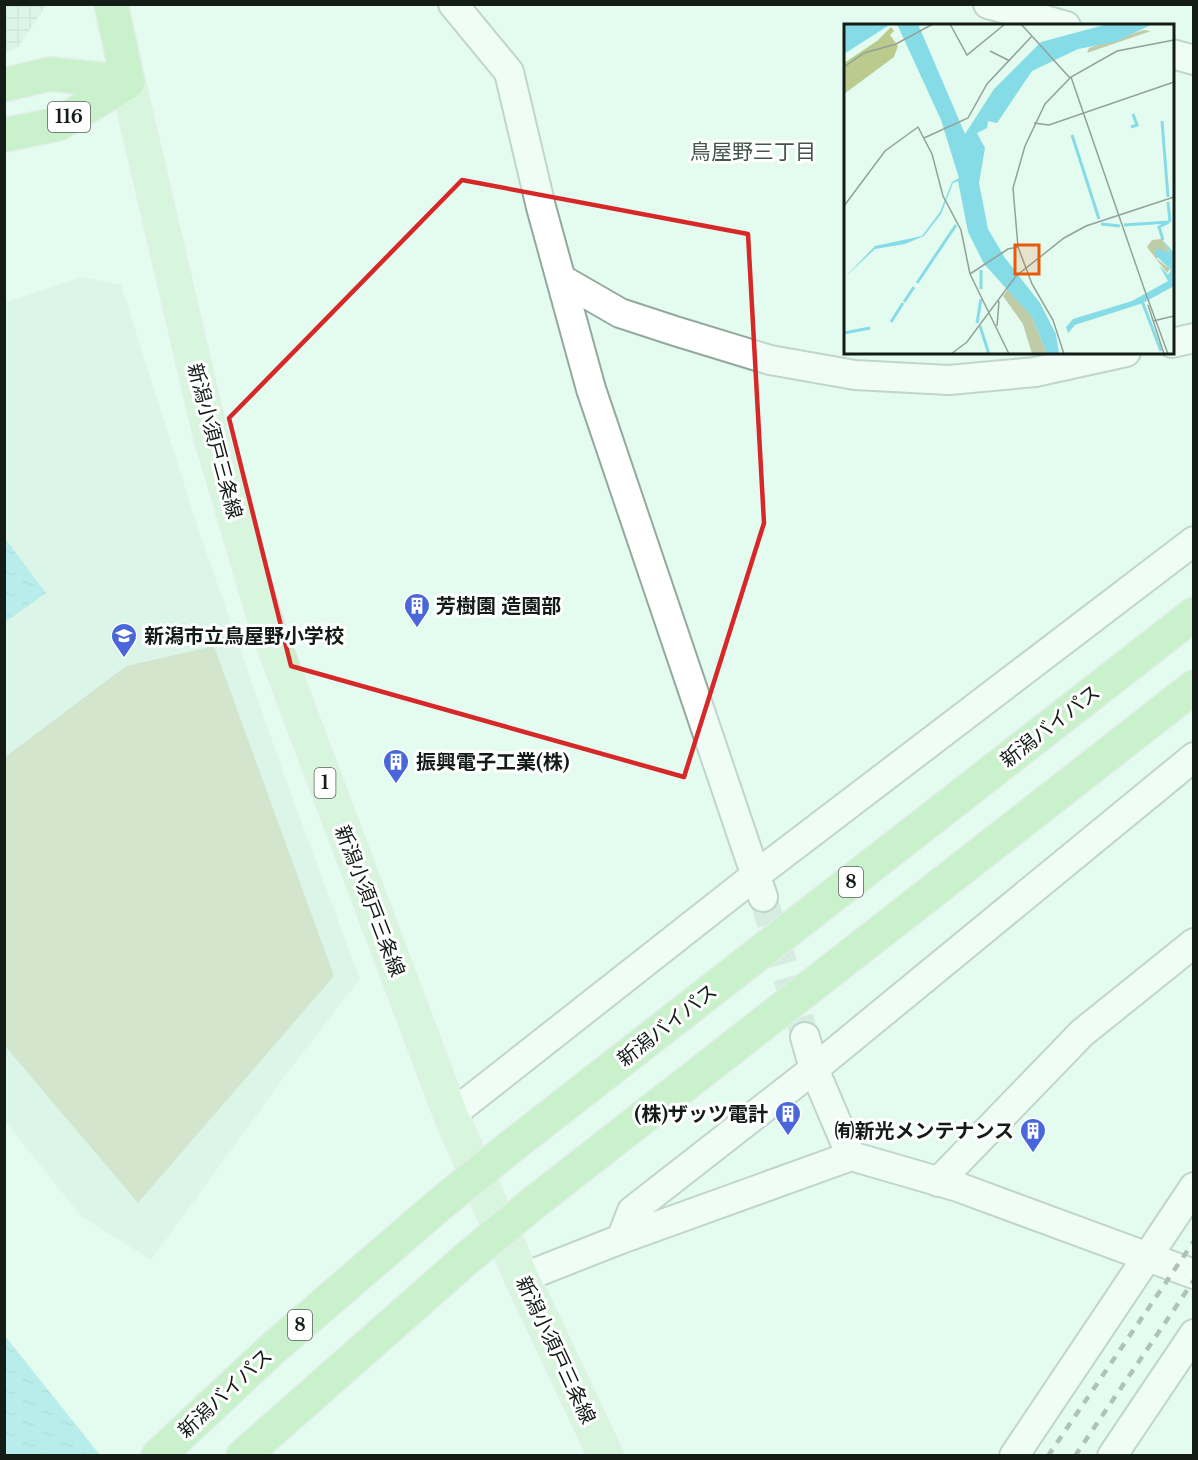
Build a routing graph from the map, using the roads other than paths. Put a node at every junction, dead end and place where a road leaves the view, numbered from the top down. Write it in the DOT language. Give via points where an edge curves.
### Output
graph roads {
  1 [pos="111,4"];
  2 [pos="453,4"];
  3 [pos="988,4"];
  4 [pos="1059,24"];
  5 [pos="1174,54"];
  6 [pos="1194,60"];
  7 [pos="128,82"];
  8 [pos="4,85"];
  9 [pos="4,135"];
  10 [pos="561,279"];
  11 [pos="1194,338"];
  12 [pos="1174,343"];
  13 [pos="1117,354"];
  14 [pos="1194,541"];
  15 [pos="1194,614"];
  16 [pos="1194,687"];
  17 [pos="1194,757"];
  18 [pos="759,886"];
  19 [pos="1194,943"];
  20 [pos="805,1037"];
  21 [pos="814,1069"];
  22 [pos="451,1114"];
  23 [pos="851,1156"];
  24 [pos="938,1182"];
  25 [pos="1194,1187"];
  26 [pos="621,1239"];
  27 [pos="1146,1257"];
  28 [pos="1194,1275"];
  29 [pos="522,1278"];
  30 [pos="1194,1334"];
  31 [pos="161,1452"];
  32 [pos="243,1455"];
  33 [pos="606,1455"];
  34 [pos="1014,1455"];
  35 [pos="1112,1455"];
  1 -- 7 [label="highway"];
  2 -- 10 [label="street" via="509,72"];
  3 -- 4 [label="street"];
  5 -- 6 [label="street"];
  7 -- 8 [label="highway, 116" via="50,74"];
  7 -- 9 [label="highway, 116" via="58,124"];
  7 -- 22 [label="main road, 新潟小須戸三条線 / 1" via="210,433 269,632"];
  10 -- 13 [label="street" via="620,313 675,331 770,360 855,375 949,380 1035,372"];
  10 -- 18 [label="street" via="591,389"];
  11 -- 12 [label="street"];
  14 -- 18 [label="street"];
  15 -- 31 [label="highway, 新潟バイパス / 8, bridge" via="508,1149 270,1351"];
  16 -- 32 [label="highway, bridge" via="531,1205"];
  17 -- 21 [label="street"];
  18 -- 22 [label="street"];
  19 -- 24 [label="street" via="1082,1033"];
  20 -- 21 [label="street"];
  21 -- 23 [label="street"];
  21 -- 26 [label="street" via="632,1211"];
  22 -- 29 [label="main road, 新潟小須戸三条線 / 1"];
  23 -- 24 [label="street"];
  23 -- 26 [label="street"];
  24 -- 27 [label="street"];
  25 -- 27 [label="street"];
  26 -- 29 [label="street"];
  27 -- 28 [label="street"];
  27 -- 34 [label="street"];
  29 -- 33 [label="main road, 新潟小須戸三条線 / 1"];
  30 -- 35 [label="street"];
}
